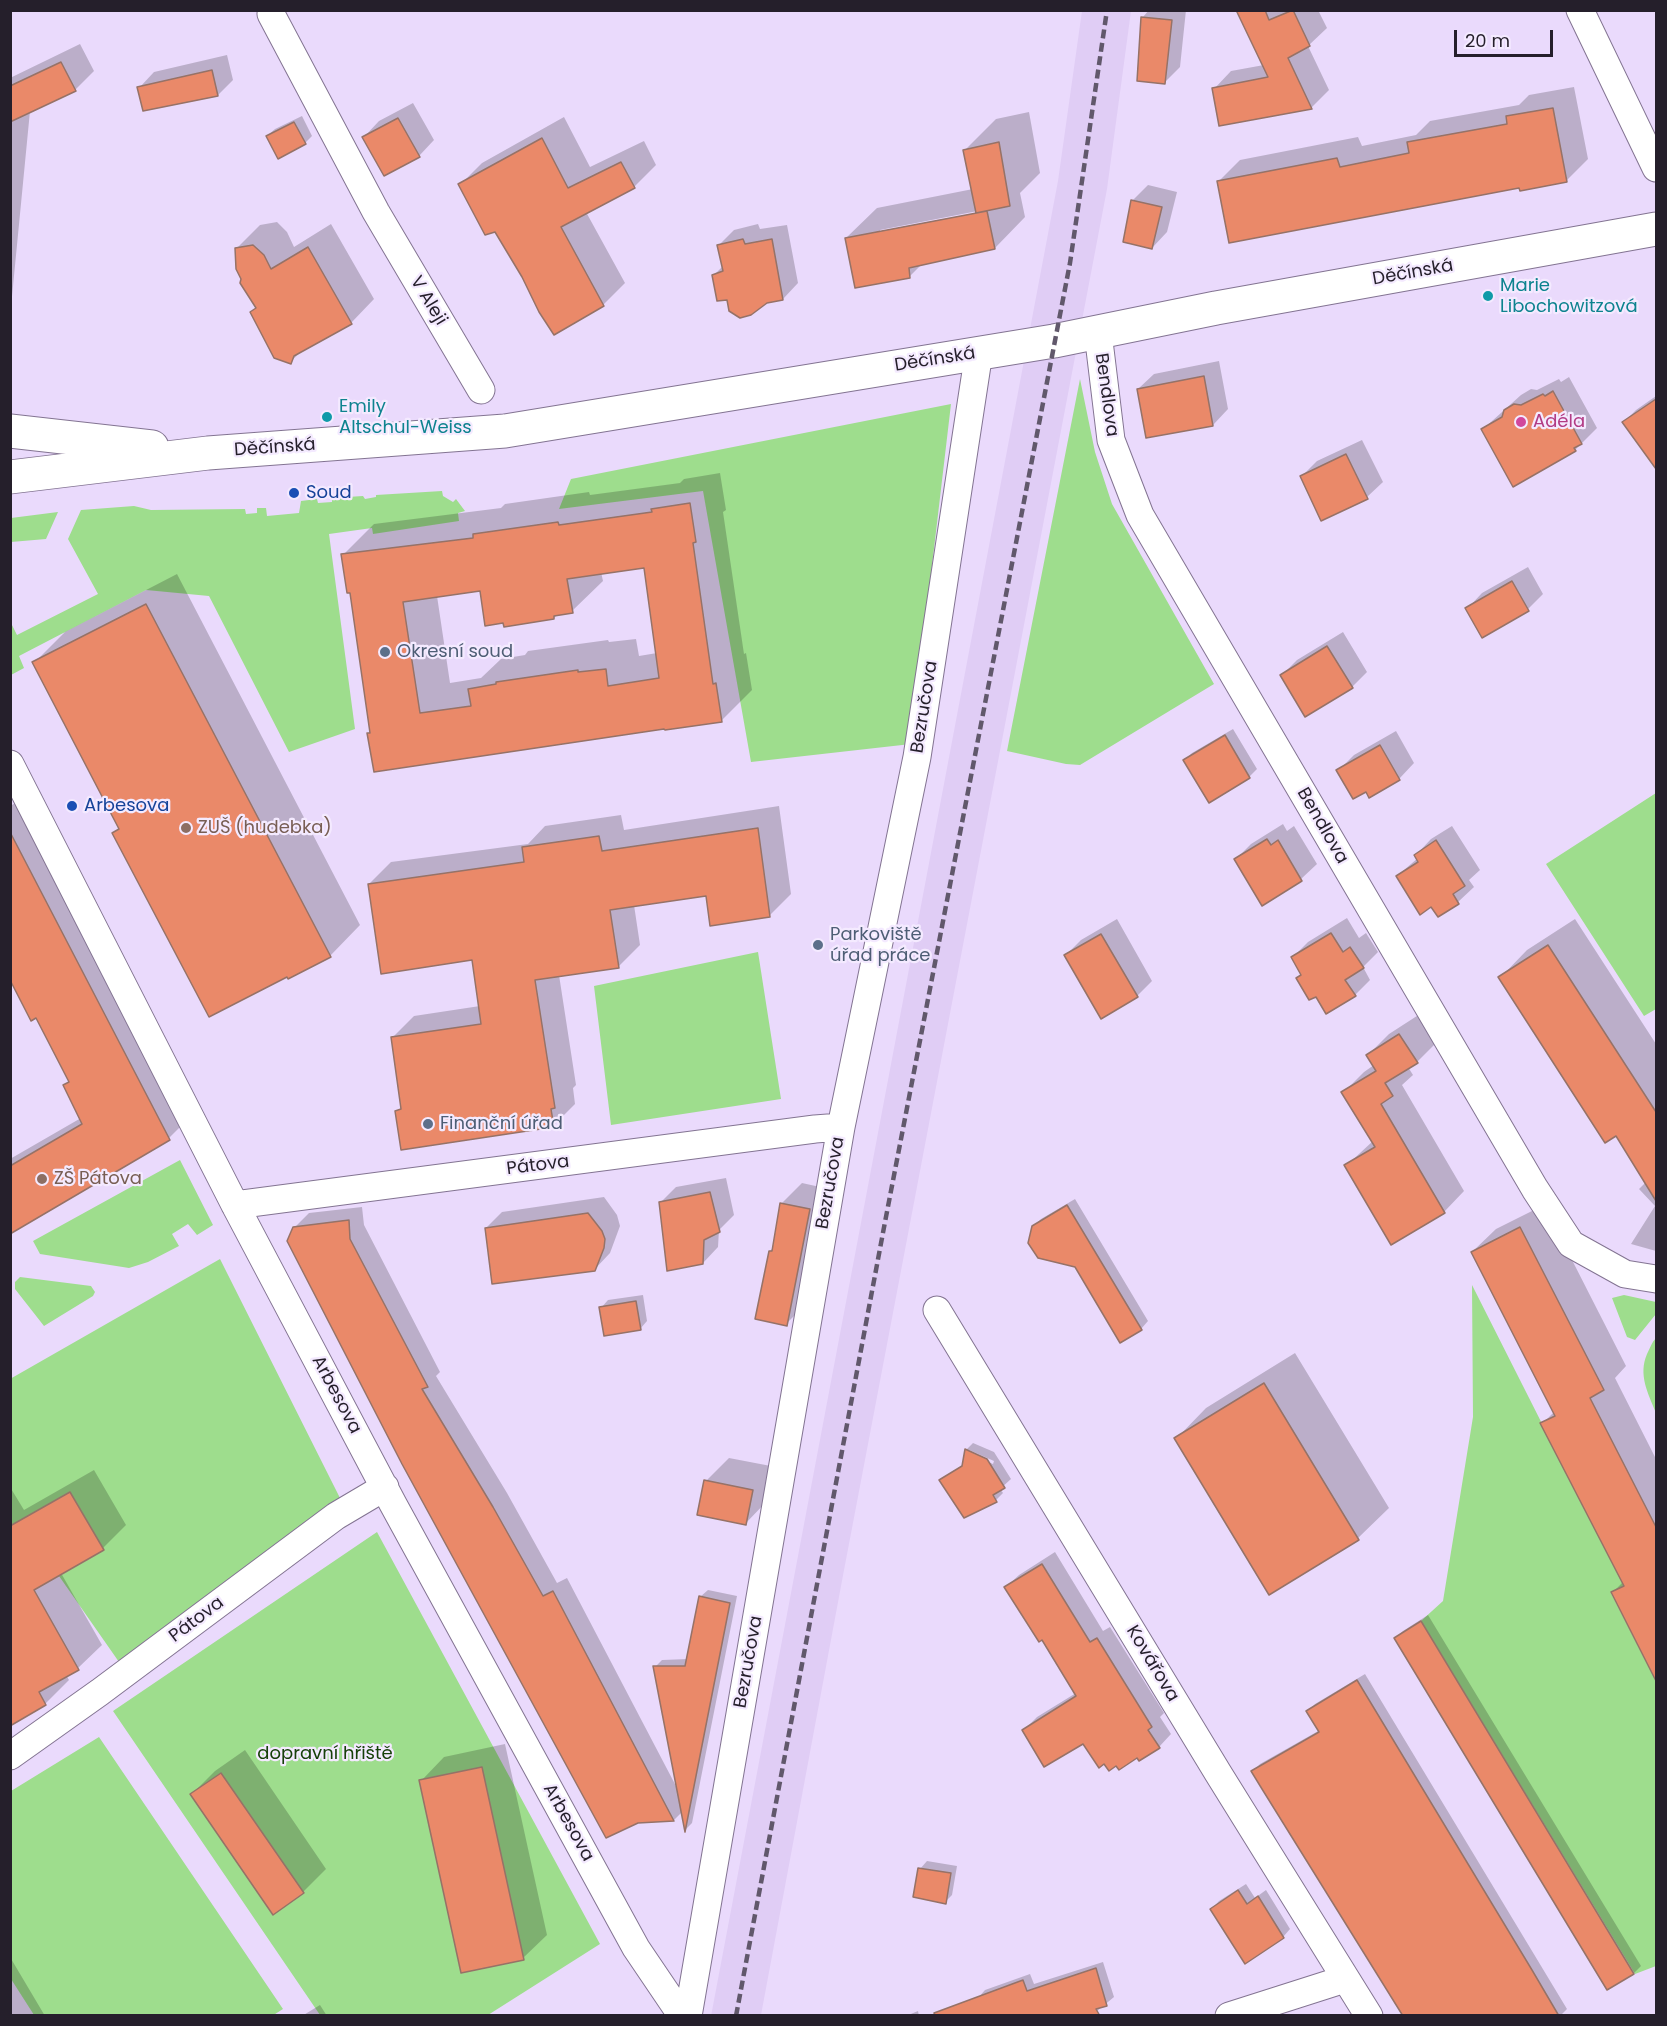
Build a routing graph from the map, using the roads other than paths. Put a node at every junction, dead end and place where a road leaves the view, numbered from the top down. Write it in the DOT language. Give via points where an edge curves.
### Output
graph roads {
  1 [pos="1580,10"];
  2 [pos="271,14"];
  3 [pos="1654,159"];
  4 [pos="1656,229"];
  5 [pos="1098,333"];
  6 [pos="979,352"];
  7 [pos="481,390"];
  8 [pos="10,431"];
  9 [pos="208,453"];
  10 [pos="10,477"];
  11 [pos="10,764"];
  12 [pos="841,1127"];
  13 [pos="236,1205"];
  14 [pos="1656,1279"];
  15 [pos="937,1310"];
  16 [pos="385,1487"];
  17 [pos="10,1756"];
  18 [pos="1346,1979"];
  19 [pos="682,2016"];
  20 [pos="688,2016"];
  21 [pos="1229,2016"];
  22 [pos="1370,2016"];
  1 -- 3 [label="street"];
  2 -- 7 [label="street, V Aleji" via="376,212"];
  4 -- 5 [label="main road, Děčínská"];
  5 -- 6 [label="main road, Děčínská"];
  5 -- 14 [label="street, Bendlova" via="1111,440 1140,515 1535,1189 1571,1244 1626,1275"];
  6 -- 9 [label="main road, Děčínská" via="504,431"];
  6 -- 12 [label="street, Bezručova" via="917,757"];
  8 -- 9 [label="main road, Děčínská"];
  9 -- 10 [label="main road, Děčínská"];
  11 -- 13 [label="street, Arbesova"];
  12 -- 13 [label="street, Pátova"];
  12 -- 20 [label="street, Bezručova"];
  13 -- 16 [label="street, Arbesova"];
  15 -- 18 [label="street, Kovářova"];
  16 -- 17 [label="street, Pátova" via="336,1516"];
  16 -- 19 [label="street, Arbesova" via="636,1948"];
  18 -- 21 [label="street"];
  18 -- 22 [label="street, Kovářova"];
}
